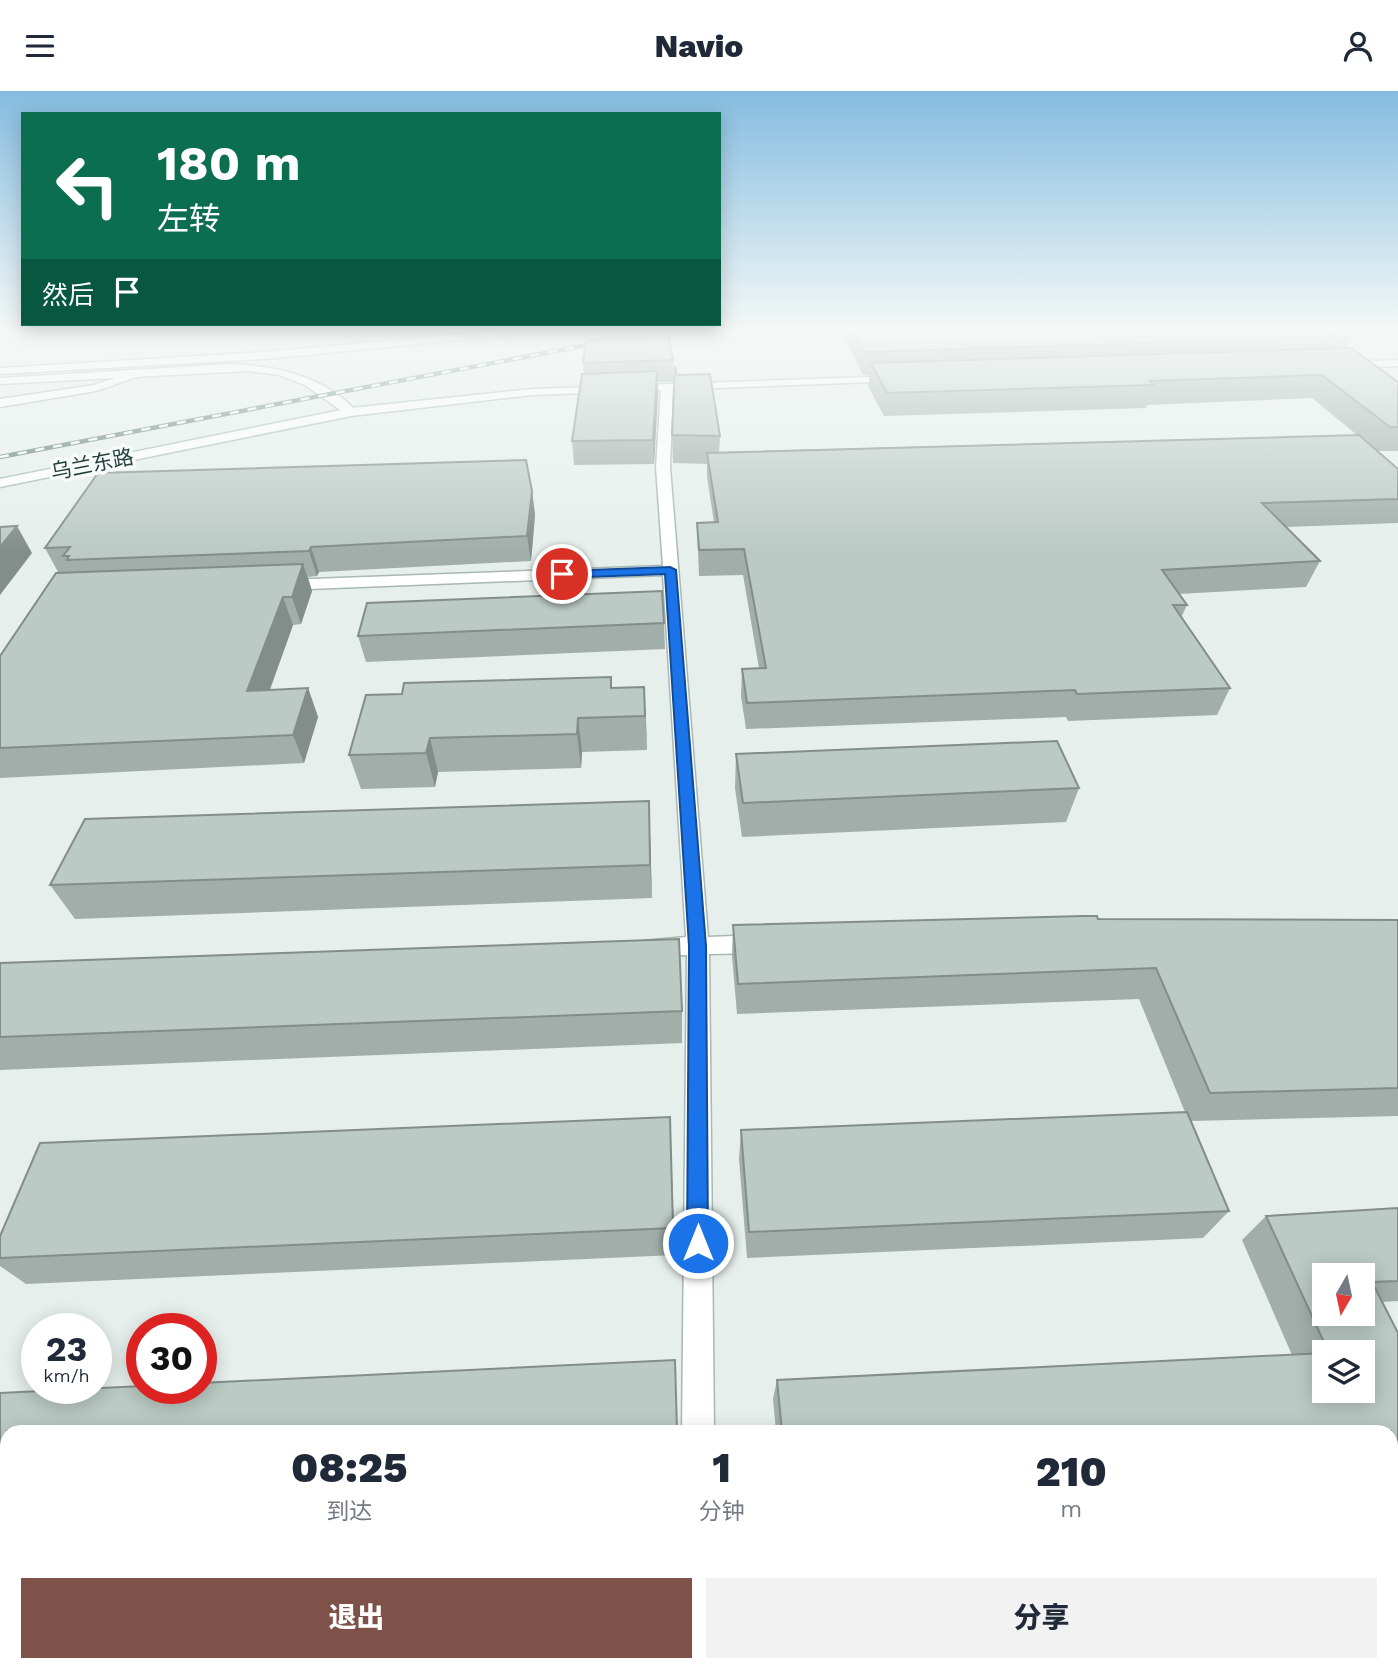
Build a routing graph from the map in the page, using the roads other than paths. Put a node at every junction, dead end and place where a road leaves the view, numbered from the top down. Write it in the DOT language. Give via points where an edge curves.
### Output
graph roads {
  1 [pos="342,404"];
  2 [pos="426,404"];
  3 [pos="666,404"];
  4 [pos="351,412"];
  5 [pos="0,483"];
  6 [pos="670,570"];
  7 [pos="268,585"];
  8 [pos="780,944"];
  9 [pos="698,946"];
  10 [pos="628,948"];
  11 [pos="698,1425"];
  1 -- 4 [label="street"];
  2 -- 4 [label="street, 乌兰东路"];
  3 -- 6 [label="street" via="663,467"];
  4 -- 5 [label="street, 乌兰东路"];
  6 -- 7 [label="street"];
  6 -- 9 [label="street"];
  8 -- 9 [label="street"];
  9 -- 10 [label="street"];
  9 -- 11 [label="street"];
}
